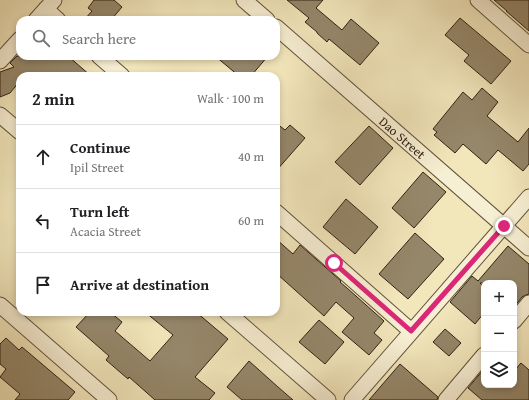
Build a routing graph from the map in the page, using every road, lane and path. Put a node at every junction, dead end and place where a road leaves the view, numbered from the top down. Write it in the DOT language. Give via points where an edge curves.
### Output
graph roads {
  1 [pos="244,0"];
  2 [pos="478,0"];
  3 [pos="263,16"];
  4 [pos="280,30"];
  5 [pos="16,43"];
  6 [pos="529,45"];
  7 [pos="104,60"];
  8 [pos="0,61"];
  9 [pos="117,72"];
  10 [pos="0,115"];
  11 [pos="16,129"];
  12 [pos="529,196"];
  13 [pos="280,216"];
  14 [pos="504,226"];
  15 [pos="529,248"];
  16 [pos="529,303"];
  17 [pos="0,305"];
  18 [pos="232,316"];
  19 [pos="517,317"];
  20 [pos="411,331"];
  21 [pos="481,359"];
  22 [pos="109,400"];
  23 [pos="328,400"];
  24 [pos="352,400"];
  25 [pos="446,400"];
  1 -- 3 [label="street"];
  2 -- 6 [label="street"];
  4 -- 14 [label="street, Dao Street"];
  5 -- 8 [label="street"];
  7 -- 9 [label="street"];
  10 -- 11 [label="street"];
  12 -- 14 [label="street"];
  13 -- 20 [label="street"];
  14 -- 15 [label="street, Dao Street"];
  14 -- 20 [label="street"];
  16 -- 19 [label="street"];
  17 -- 22 [label="street"];
  18 -- 23 [label="street"];
  20 -- 24 [label="street"];
  21 -- 25 [label="street"];
}
